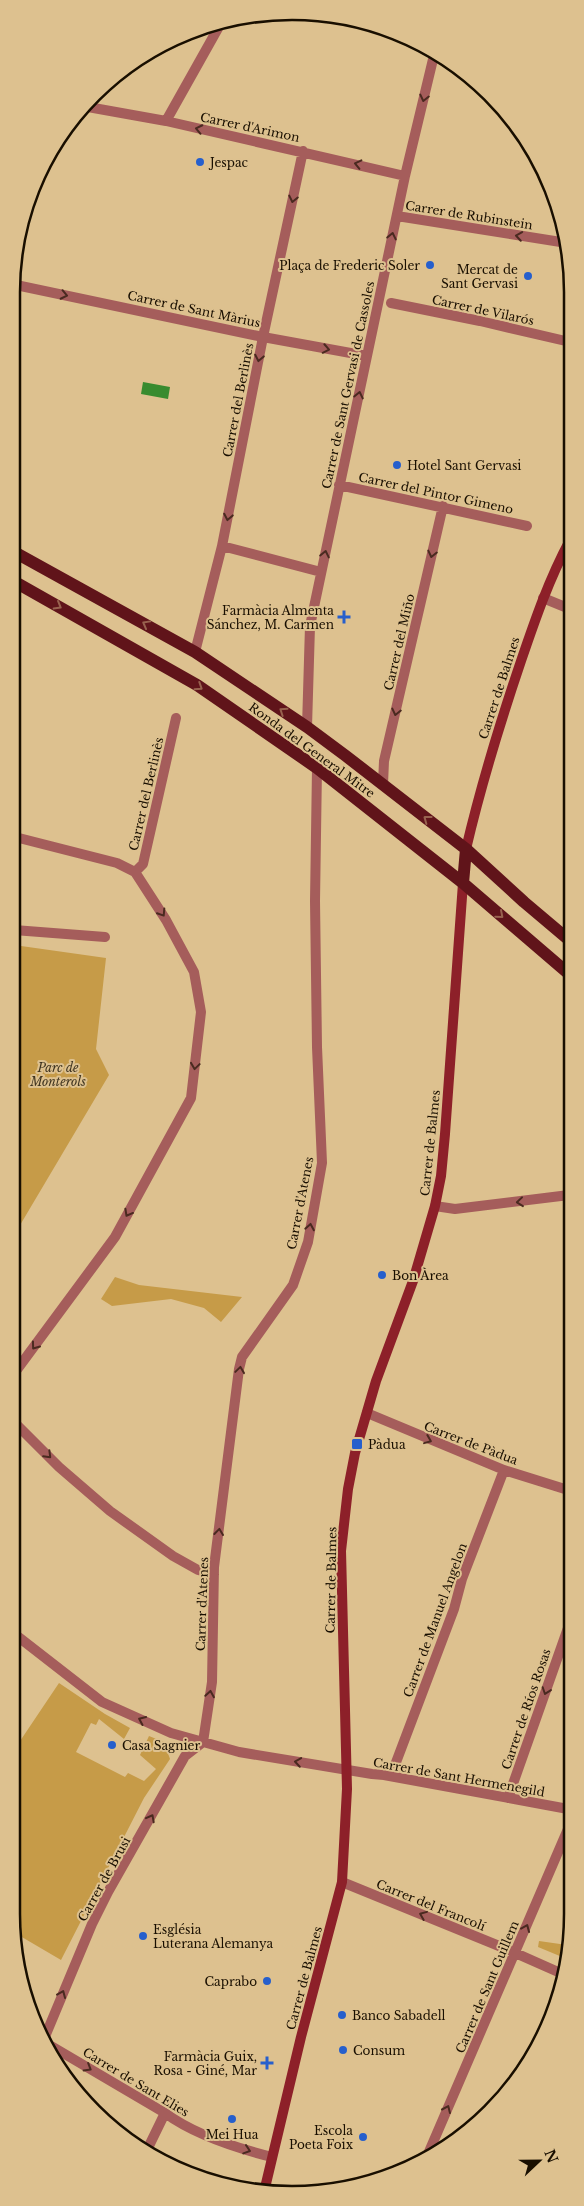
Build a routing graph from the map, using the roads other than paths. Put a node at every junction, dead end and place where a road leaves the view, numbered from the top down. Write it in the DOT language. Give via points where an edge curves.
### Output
graph roads {
  1 [pos="217,31"];
  2 [pos="433,59"];
  3 [pos="92,108"];
  4 [pos="166,121"];
  5 [pos="303,151"];
  6 [pos="405,176"];
  7 [pos="397,216"];
  8 [pos="560,243"];
  9 [pos="20,286"];
  10 [pos="391,303"];
  11 [pos="263,337"];
  12 [pos="564,341"];
  13 [pos="367,356"];
  14 [pos="339,485"];
  15 [pos="443,506"];
  16 [pos="528,526"];
  17 [pos="222,546"];
  18 [pos="564,553"];
  19 [pos="20,556"];
  20 [pos="321,572"];
  21 [pos="20,584"];
  22 [pos="543,598"];
  23 [pos="564,607"];
  24 [pos="195,652"];
  25 [pos="176,718"];
  26 [pos="307,727"];
  27 [pos="317,768"];
  28 [pos="383,784"];
  29 [pos="20,838"];
  30 [pos="466,849"];
  31 [pos="135,872"];
  32 [pos="463,883"];
  33 [pos="20,930"];
  34 [pos="564,936"];
  35 [pos="105,937"];
  36 [pos="564,970"];
  37 [pos="564,1196"];
  38 [pos="435,1206"];
  39 [pos="20,1366"];
  40 [pos="367,1413"];
  41 [pos="20,1428"];
  42 [pos="504,1470"];
  43 [pos="564,1489"];
  44 [pos="214,1574"];
  45 [pos="20,1638"];
  46 [pos="564,1639"];
  47 [pos="203,1742"];
  48 [pos="347,1770"];
  49 [pos="384,1774"];
  50 [pos="508,1798"];
  51 [pos="564,1808"];
  52 [pos="564,1838"];
  53 [pos="342,1882"];
  54 [pos="515,1953"];
  55 [pos="558,1972"];
  56 [pos="47,2032"];
  57 [pos="55,2048"];
  58 [pos="165,2113"];
  59 [pos="149,2145"];
  60 [pos="430,2148"];
  61 [pos="272,2157"];
  62 [pos="266,2185"];
  1 -- 4 [label="street"];
  2 -- 6 [label="street, Carrer de Sant Gervasi de Cassoles, one-way"];
  3 -- 4 [label="street, Carrer d'Arimon"];
  5 -- 4 [label="street, Carrer d'Arimon, one-way"];
  6 -- 5 [label="street, Carrer d'Arimon, one-way"];
  5 -- 11 [label="street, Carrer del Berlinès, one-way"];
  6 -- 7 [label="street, Carrer de Sant Gervasi de Cassoles"];
  8 -- 7 [label="street, Carrer de Rubinstein, one-way"];
  13 -- 7 [label="street, Carrer de Sant Gervasi de Cassoles, one-way"];
  9 -- 11 [label="street, Carrer de Sant Màrius, one-way"];
  10 -- 12 [label="street, Carrer de Vilarós"];
  11 -- 13 [label="street, Carrer de Sant Màrius, one-way"];
  11 -- 17 [label="street, Carrer del Berlinès, one-way"];
  14 -- 13 [label="street, Carrer de Sant Gervasi de Cassoles, one-way"];
  14 -- 15 [label="street, Carrer del Pintor Gimeno"];
  20 -- 14 [label="street, Carrer de Sant Gervasi de Cassoles, one-way"];
  15 -- 16 [label="street, Carrer del Pintor Gimeno"];
  15 -- 28 [label="street, Carrer del Miño, one-way" via="384,761"];
  17 -- 20 [label="street"];
  17 -- 24 [label="street, Carrer del Berlinès"];
  18 -- 22 [label="main road, Carrer de Balmes"];
  24 -- 19 [label="main road, Ronda del General Mitre, one-way"];
  20 -- 26 [label="street, Carrer de Sant Gervasi de Cassoles" via="308,634"];
  21 -- 27 [label="main road, Ronda del General Mitre, one-way" via="197,686"];
  22 -- 23 [label="street"];
  22 -- 30 [label="main road, Carrer de Balmes" via="480,788"];
  26 -- 24 [label="main road, Ronda del General Mitre, one-way"];
  25 -- 31 [label="street, Carrer del Berlinès" via="142,864"];
  26 -- 28 [label="main road, Ronda del General Mitre"];
  27 -- 32 [label="main road, Ronda del General Mitre"];
  44 -- 27 [label="street, Carrer d'Atenes, one-way" via="242,1357 293,1285 308,1242 322,1163 315,901"];
  30 -- 28 [label="main road, Ronda del General Mitre, one-way"];
  29 -- 31 [label="street" via="117,863"];
  30 -- 32 [label="main road"];
  30 -- 34 [label="main road, Ronda del General Mitre"];
  31 -- 39 [label="street, one-way" via="194,972 201,1012 191,1098 115,1237"];
  32 -- 36 [label="main road, Ronda del General Mitre, one-way"];
  32 -- 38 [label="main road, Carrer de Balmes" via="444,1142"];
  33 -- 35 [label="street"];
  37 -- 38 [label="street, one-way" via="454,1209"];
  38 -- 40 [label="main road, Carrer de Balmes" via="413,1281"];
  40 -- 42 [label="street, Carrer de Pàdua, one-way"];
  40 -- 48 [label="main road, Carrer de Balmes" via="348,1489 341,1551"];
  41 -- 44 [label="street, one-way" via="110,1511 173,1556 198,1570"];
  42 -- 43 [label="street, Carrer de Pàdua"];
  42 -- 49 [label="street, Carrer de Manuel Angelon" via="395,1765"];
  47 -- 44 [label="street, Carrer d'Atenes, one-way" via="212,1682"];
  47 -- 45 [label="street, Carrer de Sant Hermenegild, one-way" via="171,1733 102,1702"];
  46 -- 50 [label="street, Carrer de Ríos Rosas, one-way"];
  48 -- 47 [label="street, Carrer de Sant Hermenegild, one-way" via="239,1752"];
  56 -- 47 [label="street, Carrer de Brusi, one-way" via="108,1892 184,1756"];
  48 -- 49 [label="street, Carrer de Sant Hermenegild"];
  48 -- 53 [label="main road, Carrer de Balmes"];
  49 -- 50 [label="street, Carrer de Sant Hermenegild"];
  50 -- 51 [label="street, Carrer de Sant Hermenegild"];
  54 -- 52 [label="street, Carrer de Sant Guillem, one-way"];
  54 -- 53 [label="street, Carrer del Francolí, one-way"];
  53 -- 61 [label="main road, Carrer de Balmes"];
  54 -- 55 [label="street, Carrer del Francolí"];
  60 -- 54 [label="street, Carrer de Sant Guillem, one-way"];
  57 -- 58 [label="street, Carrer de Sant Elies, one-way"];
  58 -- 59 [label="street"];
  58 -- 61 [label="street, Carrer de Sant Elies, one-way" via="186,2126 247,2151"];
  61 -- 62 [label="main road, Carrer de Balmes"];
}
